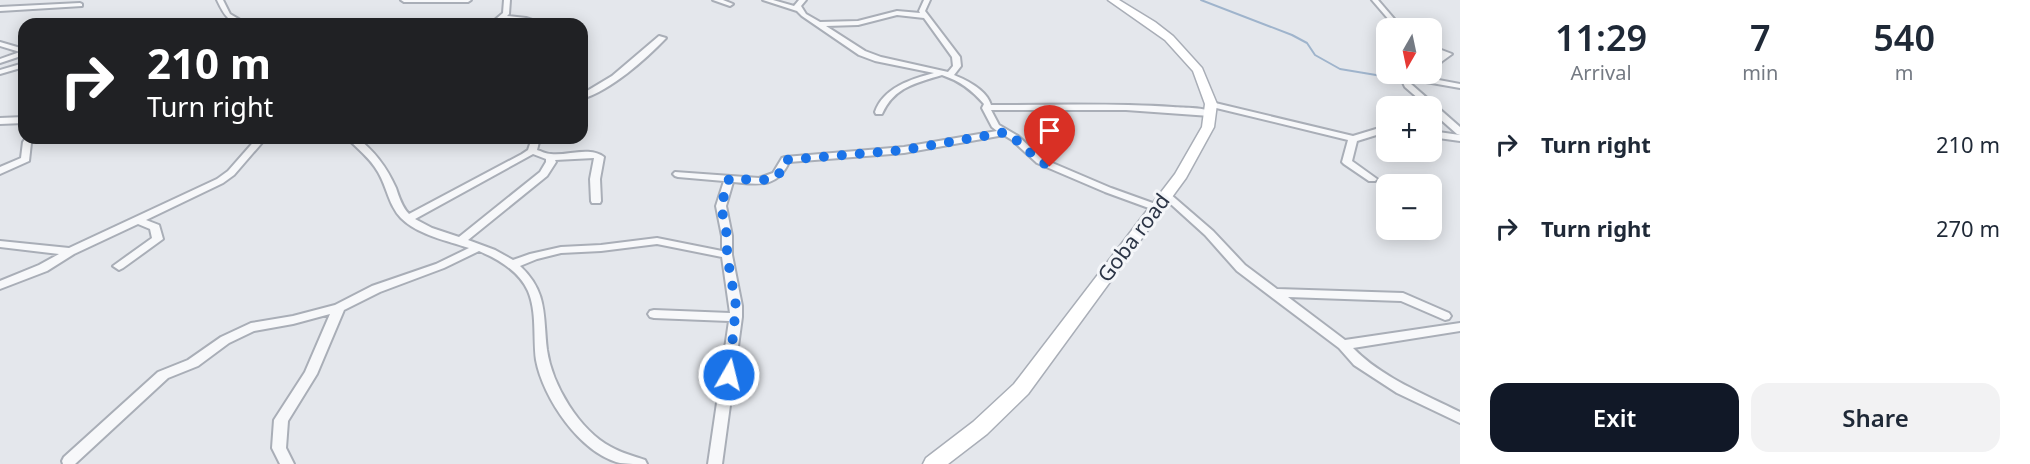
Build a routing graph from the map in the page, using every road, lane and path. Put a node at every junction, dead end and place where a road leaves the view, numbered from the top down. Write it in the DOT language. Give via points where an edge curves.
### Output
graph roads {
  1 [pos="220,0"];
  2 [pos="404,0"];
  3 [pos="468,0"];
  4 [pos="507,0"];
  5 [pos="716,0"];
  6 [pos="766,0"];
  7 [pos="803,0"];
  8 [pos="927,0"];
  9 [pos="1113,0"];
  10 [pos="1375,0"];
  11 [pos="730,4"];
  12 [pos="80,5"];
  13 [pos="0,9"];
  14 [pos="799,9"];
  15 [pos="926,15"];
  16 [pos="233,18"];
  17 [pos="503,18"];
  18 [pos="1391,18"];
  19 [pos="820,24"];
  20 [pos="662,38"];
  21 [pos="0,44"];
  22 [pos="18,50"];
  23 [pos="18,54"];
  24 [pos="0,61"];
  25 [pos="18,67"];
  26 [pos="0,72"];
  27 [pos="946,74"];
  28 [pos="1442,83"];
  29 [pos="1407,84"];
  30 [pos="1460,86"];
  31 [pos="588,94"];
  32 [pos="1419,96"];
  33 [pos="986,108"];
  34 [pos="1210,108"];
  35 [pos="879,112"];
  36 [pos="1442,116"];
  37 [pos="18,120"];
  38 [pos="0,121"];
  39 [pos="1007,132"];
  40 [pos="1376,132"];
  41 [pos="1460,132"];
  42 [pos="1442,136"];
  43 [pos="1460,138"];
  44 [pos="1353,139"];
  45 [pos="27,144"];
  46 [pos="257,144"];
  47 [pos="358,144"];
  48 [pos="534,144"];
  49 [pos="532,151"];
  50 [pos="550,158"];
  51 [pos="0,171"];
  52 [pos="678,174"];
  53 [pos="729,179"];
  54 [pos="1372,179"];
  55 [pos="1166,195"];
  56 [pos="596,201"];
  57 [pos="1156,208"];
  58 [pos="409,218"];
  59 [pos="139,221"];
  60 [pos="459,242"];
  61 [pos="0,244"];
  62 [pos="479,247"];
  63 [pos="70,252"];
  64 [pos="727,255"];
  65 [pos="514,264"];
  66 [pos="119,266"];
  67 [pos="0,285"];
  68 [pos="1273,293"];
  69 [pos="339,308"];
  70 [pos="654,314"];
  71 [pos="736,316"];
  72 [pos="1445,316"];
  73 [pos="1460,327"];
  74 [pos="1343,345"];
  75 [pos="1460,418"];
  76 [pos="69,461"];
  77 [pos="287,464"];
  78 [pos="640,464"];
  79 [pos="715,464"];
  80 [pos="933,464"];
  1 -- 16 [label="street"];
  2 -- 3 [label="street"];
  4 -- 17 [label="street"];
  5 -- 11 [label="street"];
  6 -- 14 [label="street"];
  7 -- 14 [label="street" via="797,6"];
  8 -- 15 [label="street" via="922,11"];
  9 -- 34 [label="main road" via="1178,46 1198,70"];
  10 -- 18 [label="street"];
  12 -- 13 [label="street"];
  14 -- 19 [label="street"];
  15 -- 19 [label="street" via="897,14 858,23"];
  15 -- 27 [label="street" via="956,57 957,66"];
  19 -- 27 [label="street" via="863,53"];
  20 -- 31 [label="street" via="630,68"];
  21 -- 22 [label="street"];
  23 -- 24 [label="street"];
  25 -- 26 [label="street"];
  27 -- 33 [label="street" via="976,88 988,104"];
  27 -- 35 [label="street" via="894,91 880,105"];
  28 -- 30 [label="street"];
  29 -- 32 [label="street"];
  33 -- 34 [label="street"];
  33 -- 39 [label="street" via="996,127"];
  34 -- 44 [label="street"];
  34 -- 55 [label="main road, Goba road" via="1203,139"];
  36 -- 41 [label="street"];
  37 -- 38 [label="street"];
  39 -- 53 [label="street" via="904,150 784,160 772,180"];
  39 -- 57 [label="street" via="1050,167"];
  40 -- 44 [label="street"];
  42 -- 43 [label="street"];
  44 -- 54 [label="street" via="1347,160"];
  45 -- 51 [label="street" via="26,159"];
  46 -- 59 [label="street" via="231,173"];
  47 -- 58 [label="street" via="371,154 390,185 395,204"];
  48 -- 49 [label="street"];
  49 -- 50 [label="street"];
  49 -- 58 [label="street"];
  50 -- 56 [label="street" via="597,156"];
  50 -- 60 [label="street" via="544,174"];
  52 -- 53 [label="street"];
  53 -- 64 [label="street" via="721,206"];
  55 -- 57 [label="main road, Goba road"];
  55 -- 68 [label="street" via="1209,233 1230,258"];
  57 -- 80 [label="main road, Goba road" via="1021,389 980,428"];
  58 -- 60 [label="street"];
  59 -- 63 [label="street"];
  59 -- 66 [label="street" via="155,227 158,239"];
  60 -- 62 [label="street"];
  61 -- 63 [label="street"];
  62 -- 65 [label="street"];
  62 -- 69 [label="street"];
  63 -- 67 [label="street"];
  64 -- 65 [label="street" via="657,241 561,250"];
  64 -- 71 [label="street"];
  65 -- 78 [label="street" via="531,285 541,322 546,370 569,414 582,432 604,450"];
  68 -- 72 [label="street" via="1403,297"];
  68 -- 74 [label="street"];
  69 -- 76 [label="street" via="251,327 193,363 163,375"];
  69 -- 77 [label="street" via="311,374 280,420 279,448"];
  70 -- 71 [label="street"];
  71 -- 79 [label="street"];
  73 -- 74 [label="street"];
  74 -- 75 [label="street" via="1372,372"];
}
